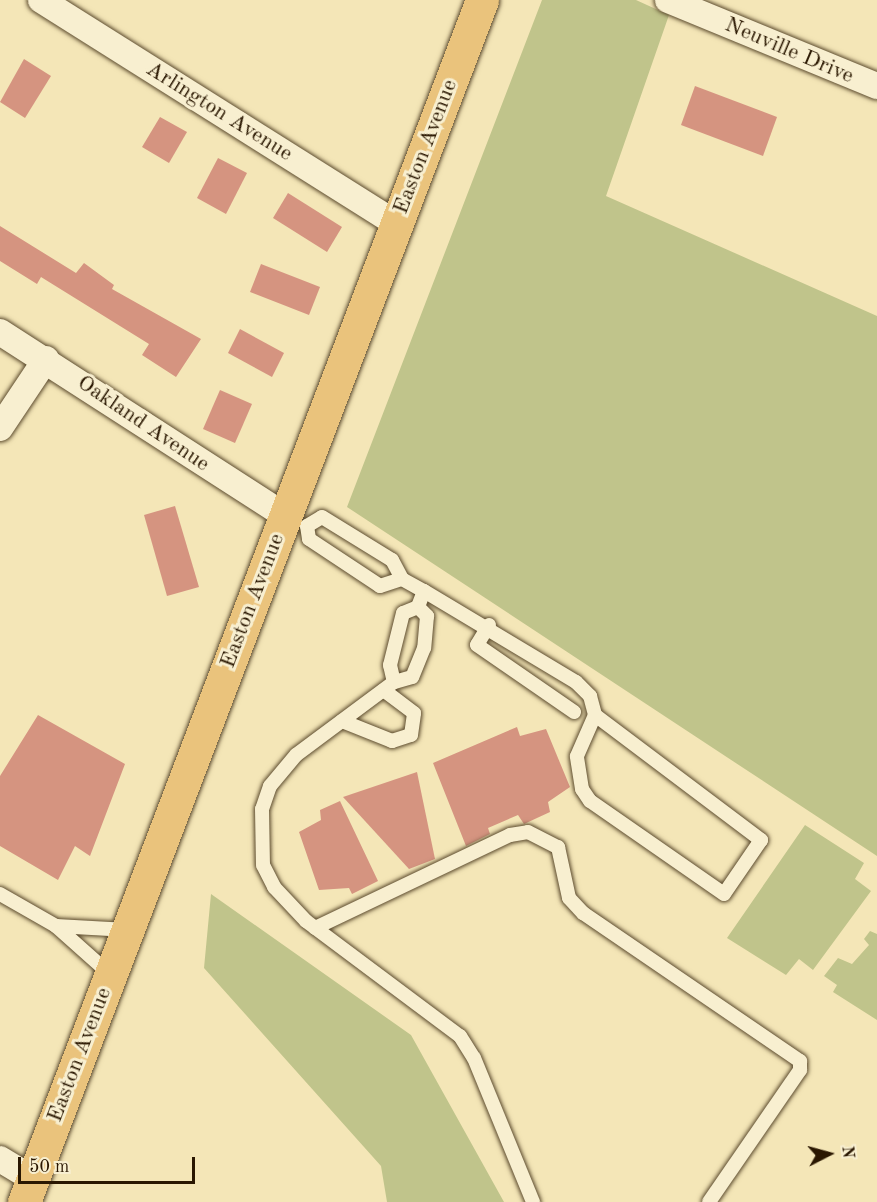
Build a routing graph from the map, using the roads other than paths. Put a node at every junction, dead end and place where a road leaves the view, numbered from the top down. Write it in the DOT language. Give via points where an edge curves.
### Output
graph roads {
  1 [pos="41,0"];
  2 [pos="482,0"];
  3 [pos="668,0"];
  4 [pos="877,86"];
  5 [pos="397,224"];
  6 [pos="0,332"];
  7 [pos="46,359"];
  8 [pos="0,428"];
  9 [pos="296,521"];
  10 [pos="402,579"];
  11 [pos="424,591"];
  12 [pos="418,607"];
  13 [pos="489,626"];
  14 [pos="389,686"];
  15 [pos="574,712"];
  16 [pos="595,715"];
  17 [pos="342,721"];
  18 [pos="0,894"];
  19 [pos="56,926"];
  20 [pos="315,928"];
  21 [pos="128,930"];
  22 [pos="111,975"];
  23 [pos="0,1159"];
  24 [pos="29,1191"];
  25 [pos="533,1202"];
  26 [pos="709,1202"];
  1 -- 5 [label="street, Arlington Avenue"];
  2 -- 5 [label="main road, Easton Avenue"];
  3 -- 4 [label="street, Neuville Drive"];
  5 -- 9 [label="main road, Easton Avenue"];
  6 -- 7 [label="street, Oakland Avenue"];
  7 -- 8 [label="street"];
  7 -- 9 [label="street, Oakland Avenue"];
  9 -- 10 [label="lane" via="322,517 392,560"];
  9 -- 10 [label="lane" via="309,539 380,586"];
  9 -- 21 [label="main road, Easton Avenue"];
  10 -- 11 [label="lane"];
  11 -- 12 [label="lane"];
  11 -- 13 [label="lane"];
  12 -- 14 [label="lane" via="403,613"];
  12 -- 14 [label="lane" via="427,616 424,648 412,676"];
  13 -- 15 [label="lane" via="477,645"];
  13 -- 16 [label="lane" via="576,682 590,696"];
  14 -- 17 [label="lane"];
  14 -- 17 [label="lane" via="414,713 411,735 392,741"];
  16 -- 16 [label="lane" via="578,756 582,789 590,801 724,894 761,840"];
  17 -- 20 [label="lane" via="296,755 270,786 262,809 263,865 274,887"];
  18 -- 19 [label="lane"];
  19 -- 21 [label="lane"];
  19 -- 22 [label="lane"];
  20 -- 25 [label="lane" via="460,1036 474,1058"];
  20 -- 26 [label="lane" via="510,835 528,832 558,847 569,898 583,913 800,1060 800,1071"];
  21 -- 22 [label="main road, Easton Avenue"];
  22 -- 24 [label="main road, Easton Avenue"];
  23 -- 24 [label="street"];
}
